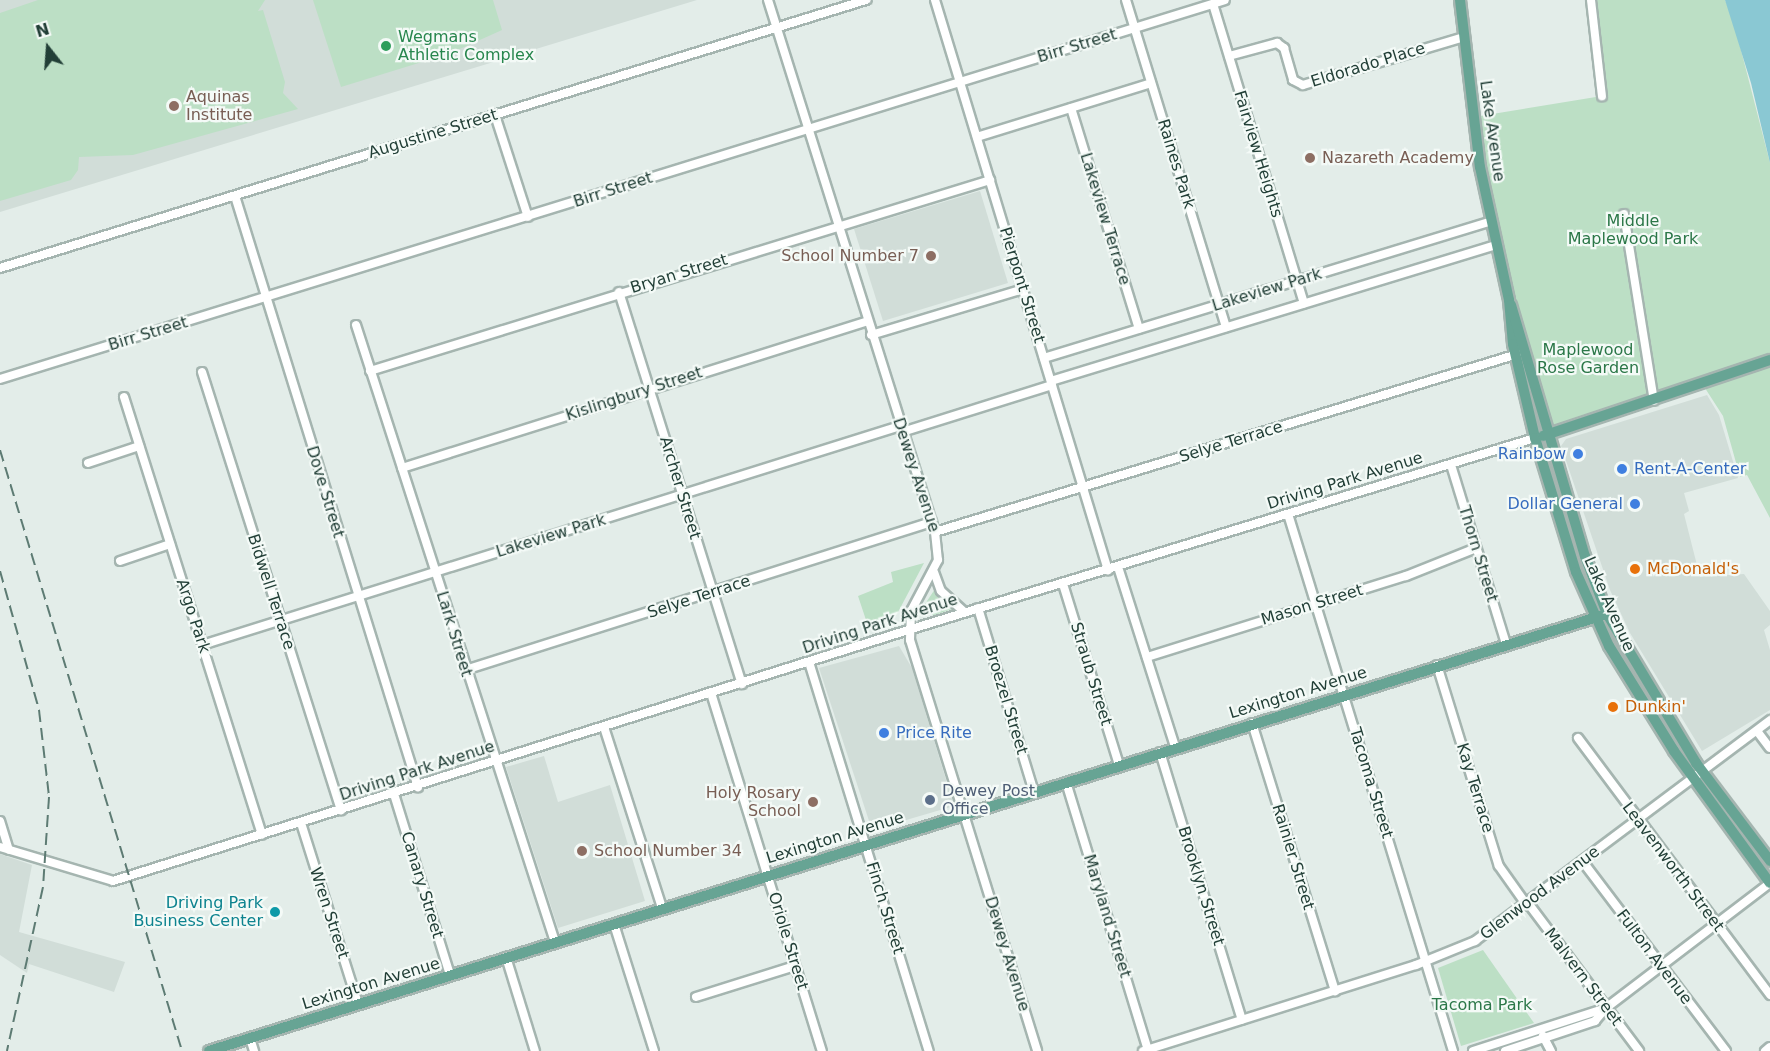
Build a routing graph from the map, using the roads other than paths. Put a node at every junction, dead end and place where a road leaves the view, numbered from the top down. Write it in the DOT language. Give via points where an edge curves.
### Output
graph roads {
  1 [pos="768,0"];
  2 [pos="867,0"];
  3 [pos="935,0"];
  4 [pos="1126,0"];
  5 [pos="1225,0"];
  6 [pos="1460,0"];
  7 [pos="1591,0"];
  8 [pos="1213,4"];
  9 [pos="777,28"];
  10 [pos="1134,28"];
  11 [pos="1464,37"];
  12 [pos="1229,56"];
  13 [pos="960,82"];
  14 [pos="1151,83"];
  15 [pos="1602,96"];
  16 [pos="1071,108"];
  17 [pos="495,115"];
  18 [pos="807,128"];
  19 [pos="977,137"];
  20 [pos="990,180"];
  21 [pos="235,196"];
  22 [pos="1624,214"];
  23 [pos="528,217"];
  24 [pos="1491,222"];
  25 [pos="837,225"];
  26 [pos="1497,246"];
  27 [pos="0,268"];
  28 [pos="1297,280"];
  29 [pos="1023,289"];
  30 [pos="619,292"];
  31 [pos="266,297"];
  32 [pos="1509,300"];
  33 [pos="1219,304"];
  34 [pos="1304,304"];
  35 [pos="867,321"];
  36 [pos="356,325"];
  37 [pos="1226,327"];
  38 [pos="1139,329"];
  39 [pos="871,336"];
  40 [pos="1527,352"];
  41 [pos="1515,355"];
  42 [pos="1044,358"];
  43 [pos="1770,360"];
  44 [pos="370,371"];
  45 [pos="202,372"];
  46 [pos="0,380"];
  47 [pos="1051,383"];
  48 [pos="649,390"];
  49 [pos="124,396"];
  50 [pos="1654,401"];
  51 [pos="901,429"];
  52 [pos="1547,435"];
  53 [pos="1535,438"];
  54 [pos="138,446"];
  55 [pos="88,463"];
  56 [pos="1451,465"];
  57 [pos="402,468"];
  58 [pos="1083,488"];
  59 [pos="682,494"];
  60 [pos="1288,514"];
  61 [pos="932,522"];
  62 [pos="935,532"];
  63 [pos="170,544"];
  64 [pos="1476,548"];
  65 [pos="120,561"];
  66 [pos="1118,567"];
  67 [pos="1108,570"];
  68 [pos="435,572"];
  69 [pos="934,572"];
  70 [pos="1063,584"];
  71 [pos="713,592"];
  72 [pos="357,597"];
  73 [pos="1316,604"];
  74 [pos="978,608"];
  75 [pos="964,612"];
  76 [pos="1608,614"];
  77 [pos="1595,616"];
  78 [pos="280,621"];
  79 [pos="908,630"];
  80 [pos="1506,644"];
  81 [pos="202,645"];
  82 [pos="1146,657"];
  83 [pos="809,662"];
  84 [pos="1437,665"];
  85 [pos="465,670"];
  86 [pos="742,684"];
  87 [pos="711,693"];
  88 [pos="1344,694"];
  89 [pos="1770,720"];
  90 [pos="1252,723"];
  91 [pos="604,728"];
  92 [pos="1756,730"];
  93 [pos="1578,738"];
  94 [pos="1175,747"];
  95 [pos="1770,748"];
  96 [pos="1160,752"];
  97 [pos="495,762"];
  98 [pos="1119,765"];
  99 [pos="1702,771"];
  100 [pos="1692,779"];
  101 [pos="1066,782"];
  102 [pos="418,787"];
  103 [pos="1034,792"];
  104 [pos="394,794"];
  105 [pos="340,811"];
  106 [pos="964,813"];
  107 [pos="1638,820"];
  108 [pos="0,821"];
  109 [pos="300,823"];
  110 [pos="262,835"];
  111 [pos="866,844"];
  112 [pos="4,848"];
  113 [pos="1770,861"];
  114 [pos="1583,862"];
  115 [pos="767,875"];
  116 [pos="1770,883"];
  117 [pos="1527,904"];
  118 [pos="662,908"];
  119 [pos="614,924"];
  120 [pos="1716,924"];
  121 [pos="555,942"];
  122 [pos="506,957"];
  123 [pos="1425,962"];
  124 [pos="795,966"];
  125 [pos="1660,966"];
  126 [pos="450,975"];
  127 [pos="1335,991"];
  128 [pos="1770,995"];
  129 [pos="696,997"];
  130 [pos="358,1004"];
  131 [pos="1605,1008"];
  132 [pos="1242,1020"];
  133 [pos="1541,1029"];
  134 [pos="250,1038"];
  135 [pos="1544,1039"];
  136 [pos="1770,1047"];
  137 [pos="1146,1050"];
  138 [pos="209,1051"];
  139 [pos="254,1051"];
  140 [pos="535,1051"];
  141 [pos="654,1051"];
  142 [pos="821,1051"];
  143 [pos="929,1051"];
  144 [pos="1037,1051"];
  145 [pos="1453,1051"];
  146 [pos="1473,1051"];
  147 [pos="1505,1051"];
  148 [pos="1551,1051"];
  149 [pos="1639,1051"];
  150 [pos="1726,1051"];
  151 [pos="1765,1051"];
  1 -- 9 [label="street, Dewey Avenue"];
  2 -- 9 [label="street, Augustine Street"];
  3 -- 13 [label="street, Pierpont Street"];
  4 -- 10 [label="street, Raines Park"];
  5 -- 8 [label="street, Birr Street"];
  6 -- 11 [label="main road, Lake Avenue"];
  7 -- 15 [label="street"];
  8 -- 10 [label="street, Birr Street"];
  8 -- 12 [label="street, Fairview Heights"];
  9 -- 17 [label="street, Augustine Street"];
  9 -- 18 [label="street, Dewey Avenue"];
  10 -- 13 [label="street, Birr Street"];
  10 -- 14 [label="street, Raines Park"];
  11 -- 12 [label="street, Eldorado Place" via="1303,85 1293,80 1284,48 1277,43"];
  11 -- 24 [label="main road, Lake Avenue"];
  12 -- 28 [label="street, Fairview Heights"];
  13 -- 18 [label="street, Birr Street"];
  13 -- 19 [label="street, Pierpont Street"];
  14 -- 16 [label="street"];
  14 -- 33 [label="street, Raines Park"];
  16 -- 19 [label="street"];
  16 -- 38 [label="street, Lakeview Terrace"];
  17 -- 21 [label="street, Augustine Street"];
  17 -- 23 [label="street"];
  18 -- 23 [label="street, Birr Street"];
  18 -- 25 [label="street, Dewey Avenue"];
  19 -- 20 [label="street, Pierpont Street"];
  20 -- 25 [label="street, Bryan Street"];
  20 -- 29 [label="street, Pierpont Street"];
  21 -- 27 [label="street, Augustine Street"];
  21 -- 31 [label="street, Dove Street"];
  22 -- 50 [label="street"];
  23 -- 31 [label="street, Birr Street"];
  24 -- 26 [label="main road, Lake Avenue"];
  24 -- 28 [label="street, Lakeview Park"];
  25 -- 30 [label="street, Bryan Street"];
  25 -- 35 [label="street, Dewey Avenue"];
  26 -- 32 [label="main road, Lake Avenue"];
  26 -- 34 [label="street, Lakeview Park"];
  28 -- 33 [label="street, Lakeview Park"];
  28 -- 34 [label="street, Fairview Heights"];
  29 -- 39 [label="street"];
  29 -- 42 [label="street, Pierpont Street"];
  30 -- 44 [label="street, Bryan Street"];
  30 -- 48 [label="street, Archer Street"];
  31 -- 46 [label="street, Birr Street"];
  31 -- 72 [label="street, Dove Street"];
  32 -- 40 [label="main road, Lake Avenue"];
  32 -- 41 [label="main road, Lake Avenue"];
  33 -- 37 [label="street, Raines Park"];
  33 -- 38 [label="street, Lakeview Park"];
  34 -- 37 [label="street, Lakeview Park"];
  35 -- 39 [label="street, Dewey Avenue"];
  35 -- 48 [label="street, Kislingbury Street"];
  36 -- 44 [label="street, Lark Street"];
  37 -- 47 [label="street, Lakeview Park"];
  38 -- 42 [label="street, Lakeview Park"];
  39 -- 51 [label="street, Dewey Avenue"];
  40 -- 41 [label="street, Selye Terrace"];
  40 -- 52 [label="main road, Lake Avenue"];
  41 -- 53 [label="main road, Lake Avenue"];
  41 -- 58 [label="street, Selye Terrace"];
  42 -- 47 [label="street, Pierpont Street"];
  43 -- 50 [label="main road, Driving Park Avenue"];
  44 -- 57 [label="street, Lark Street"];
  45 -- 78 [label="street, Bidwell Terrace"];
  47 -- 51 [label="street, Lakeview Park"];
  47 -- 58 [label="street, Pierpont Street"];
  48 -- 57 [label="street, Kislingbury Street"];
  48 -- 59 [label="street, Archer Street"];
  49 -- 54 [label="street, Argo Park"];
  50 -- 52 [label="main road, Driving Park Avenue"];
  51 -- 59 [label="street, Lakeview Park"];
  51 -- 61 [label="street, Dewey Avenue"];
  52 -- 53 [label="main road, Driving Park Avenue"];
  52 -- 76 [label="main road, Lake Avenue" via="1585,556"];
  53 -- 56 [label="street, Driving Park Avenue"];
  53 -- 77 [label="main road, Lake Avenue" via="1576,572"];
  54 -- 55 [label="street"];
  54 -- 63 [label="street, Argo Park"];
  56 -- 60 [label="street, Driving Park Avenue"];
  56 -- 64 [label="street, Thorn Street"];
  57 -- 68 [label="street, Lark Street"];
  58 -- 62 [label="street, Selye Terrace"];
  58 -- 67 [label="street, Pierpont Street"];
  59 -- 68 [label="street, Lakeview Park"];
  59 -- 71 [label="street, Archer Street"];
  60 -- 66 [label="street, Driving Park Avenue"];
  60 -- 73 [label="street, Tacoma Street"];
  61 -- 62 [label="street, Dewey Avenue"];
  61 -- 71 [label="street, Selye Terrace"];
  62 -- 69 [label="street, Dewey Avenue" via="938,555"];
  63 -- 65 [label="street"];
  63 -- 81 [label="street, Argo Park"];
  64 -- 73 [label="street, Mason Street" via="1411,574"];
  64 -- 80 [label="street, Thorn Street"];
  66 -- 67 [label="street, Driving Park Avenue"];
  66 -- 82 [label="street"];
  67 -- 70 [label="street, Driving Park Avenue"];
  68 -- 72 [label="street, Lakeview Park"];
  68 -- 85 [label="street, Lark Street"];
  69 -- 75 [label="street" via="941,591"];
  69 -- 79 [label="street, Dewey Avenue" via="911,612"];
  70 -- 74 [label="street, Driving Park Avenue"];
  70 -- 98 [label="street, Straub Street"];
  71 -- 85 [label="street, Selye Terrace"];
  71 -- 86 [label="street, Archer Street"];
  72 -- 78 [label="street, Lakeview Park"];
  72 -- 102 [label="street, Dove Street"];
  73 -- 82 [label="street, Mason Street"];
  73 -- 88 [label="street, Tacoma Street"];
  74 -- 75 [label="street, Driving Park Avenue"];
  74 -- 103 [label="street, Broezel Street"];
  75 -- 79 [label="street, Driving Park Avenue"];
  76 -- 77 [label="main road, Lexington Avenue"];
  76 -- 99 [label="main road, Lake Avenue"];
  77 -- 80 [label="main road, Lexington Avenue"];
  77 -- 100 [label="main road, Lake Avenue"];
  78 -- 81 [label="street, Lakeview Park"];
  78 -- 105 [label="street, Bidwell Terrace"];
  79 -- 83 [label="street, Driving Park Avenue"];
  79 -- 106 [label="street, Dewey Avenue"];
  80 -- 84 [label="main road, Lexington Avenue"];
  81 -- 110 [label="street, Argo Park"];
  82 -- 94 [label="street"];
  83 -- 86 [label="street, Driving Park Avenue"];
  83 -- 111 [label="street, Finch Street"];
  84 -- 88 [label="main road, Lexington Avenue"];
  84 -- 117 [label="street, Kay Terrace" via="1499,866"];
  85 -- 97 [label="street, Lark Street"];
  86 -- 87 [label="street, Driving Park Avenue"];
  87 -- 91 [label="street, Driving Park Avenue"];
  87 -- 115 [label="street, Oriole Street"];
  88 -- 90 [label="main road, Lexington Avenue"];
  88 -- 123 [label="street, Tacoma Street"];
  89 -- 92 [label="street, Glenwood Avenue"];
  90 -- 94 [label="main road, Lexington Avenue"];
  90 -- 127 [label="street, Rainier Street"];
  91 -- 97 [label="street, Driving Park Avenue"];
  91 -- 118 [label="street"];
  92 -- 95 [label="street"];
  92 -- 99 [label="street, Glenwood Avenue"];
  93 -- 107 [label="street, Leavenworth Street"];
  94 -- 96 [label="main road, Lexington Avenue"];
  96 -- 98 [label="main road, Lexington Avenue"];
  96 -- 132 [label="street, Brooklyn Street"];
  97 -- 102 [label="street, Driving Park Avenue"];
  97 -- 121 [label="street, Lark Street"];
  98 -- 101 [label="main road, Lexington Avenue"];
  99 -- 100 [label="street, Glenwood Avenue"];
  99 -- 113 [label="main road, Lake Avenue"];
  100 -- 107 [label="street, Glenwood Avenue"];
  100 -- 116 [label="main road, Lake Avenue"];
  101 -- 103 [label="main road, Lexington Avenue"];
  101 -- 137 [label="street, Maryland Street"];
  102 -- 104 [label="street, Driving Park Avenue"];
  103 -- 106 [label="main road, Lexington Avenue"];
  104 -- 105 [label="street, Driving Park Avenue"];
  104 -- 126 [label="street, Canary Street"];
  105 -- 109 [label="street, Driving Park Avenue"];
  106 -- 111 [label="main road, Lexington Avenue"];
  106 -- 144 [label="street, Dewey Avenue"];
  107 -- 114 [label="street, Glenwood Avenue"];
  107 -- 120 [label="street, Leavenworth Street"];
  108 -- 112 [label="street"];
  109 -- 110 [label="street, Driving Park Avenue"];
  109 -- 130 [label="street, Wren Street"];
  110 -- 112 [label="street, Driving Park Avenue" via="113,881"];
  111 -- 115 [label="main road, Lexington Avenue"];
  111 -- 143 [label="street, Finch Street"];
  114 -- 117 [label="street, Glenwood Avenue"];
  114 -- 125 [label="street, Fulton Avenue"];
  115 -- 118 [label="main road, Lexington Avenue"];
  115 -- 124 [label="street, Oriole Street"];
  116 -- 120 [label="street"];
  117 -- 123 [label="street, Glenwood Avenue" via="1479,939"];
  117 -- 131 [label="street, Malvern Street"];
  118 -- 119 [label="main road, Lexington Avenue"];
  119 -- 121 [label="main road, Lexington Avenue"];
  119 -- 141 [label="street"];
  120 -- 125 [label="street"];
  120 -- 128 [label="street, Leavenworth Street"];
  121 -- 122 [label="main road, Lexington Avenue"];
  122 -- 126 [label="main road, Lexington Avenue"];
  122 -- 140 [label="street"];
  123 -- 127 [label="street, Glenwood Avenue"];
  123 -- 145 [label="street, Tacoma Street"];
  124 -- 129 [label="street"];
  124 -- 142 [label="street, Oriole Street"];
  125 -- 131 [label="street"];
  125 -- 150 [label="street, Fulton Avenue"];
  126 -- 130 [label="main road, Lexington Avenue"];
  127 -- 132 [label="street, Glenwood Avenue"];
  130 -- 134 [label="main road, Lexington Avenue"];
  131 -- 133 [label="street"];
  131 -- 135 [label="street" via="1592,1023"];
  131 -- 149 [label="street, Malvern Street"];
  132 -- 137 [label="street, Glenwood Avenue"];
  133 -- 135 [label="street"];
  133 -- 146 [label="street"];
  134 -- 138 [label="main road, Lexington Avenue"];
  134 -- 139 [label="street"];
  135 -- 147 [label="street"];
  135 -- 148 [label="street"];
  136 -- 151 [label="street"];
}
